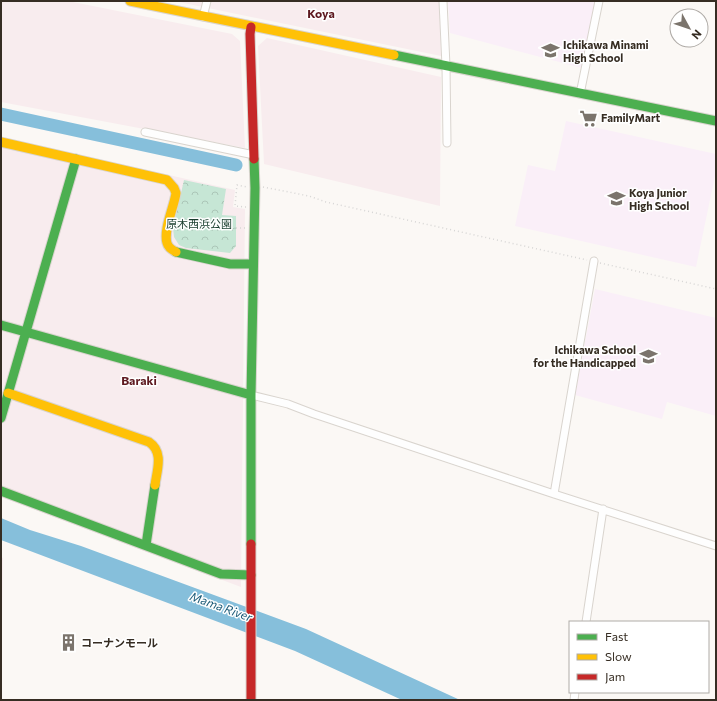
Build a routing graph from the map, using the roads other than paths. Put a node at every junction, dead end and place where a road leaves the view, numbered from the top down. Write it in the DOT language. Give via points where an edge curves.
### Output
graph roads {
  1 [pos="130,1"];
  2 [pos="207,1"];
  3 [pos="444,1"];
  4 [pos="599,1"];
  5 [pos="203,17"];
  6 [pos="251,27"];
  7 [pos="446,66"];
  8 [pos="580,94"];
  9 [pos="716,121"];
  10 [pos="144,132"];
  11 [pos="1,142"];
  12 [pos="447,142"];
  13 [pos="254,155"];
  14 [pos="76,159"];
  15 [pos="594,261"];
  16 [pos="253,264"];
  17 [pos="1,325"];
  18 [pos="26,332"];
  19 [pos="8,393"];
  20 [pos="251,395"];
  21 [pos="1,418"];
  22 [pos="1,491"];
  23 [pos="554,494"];
  24 [pos="603,509"];
  25 [pos="146,545"];
  26 [pos="716,546"];
  27 [pos="251,575"];
  28 [pos="586,621"];
  29 [pos="251,700"];
  1 -- 5 [label="street"];
  2 -- 5 [label="street"];
  3 -- 7 [label="street"];
  4 -- 8 [label="street"];
  5 -- 6 [label="street"];
  6 -- 7 [label="street"];
  6 -- 13 [label="street"];
  7 -- 8 [label="street"];
  7 -- 12 [label="street"];
  8 -- 9 [label="street"];
  10 -- 13 [label="street"];
  11 -- 14 [label="street"];
  13 -- 16 [label="street"];
  14 -- 16 [label="street" via="163,179 171,184 175,199 167,238 169,247 174,251 230,264"];
  14 -- 18 [label="street"];
  15 -- 23 [label="street"];
  16 -- 20 [label="street"];
  17 -- 18 [label="street"];
  18 -- 19 [label="street"];
  18 -- 20 [label="street"];
  19 -- 21 [label="street"];
  19 -- 25 [label="street" via="155,446 159,458"];
  20 -- 23 [label="street" via="288,404"];
  20 -- 27 [label="street"];
  22 -- 25 [label="street"];
  23 -- 24 [label="street"];
  24 -- 26 [label="street"];
  24 -- 28 [label="street"];
  25 -- 27 [label="street" via="225,575"];
  27 -- 29 [label="street"];
}
